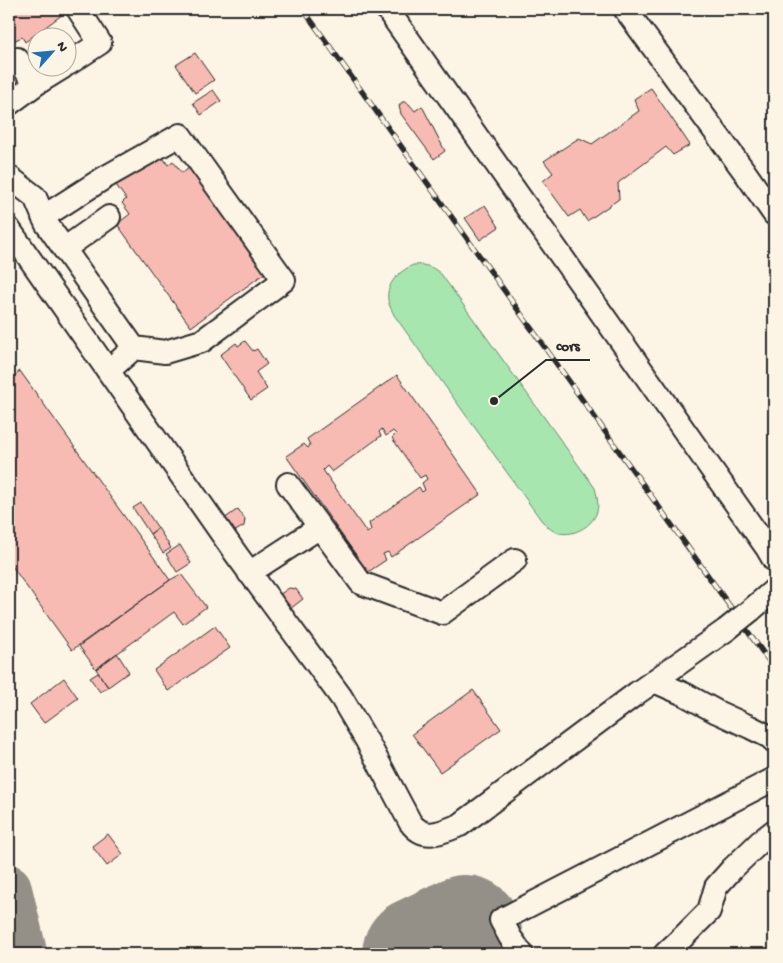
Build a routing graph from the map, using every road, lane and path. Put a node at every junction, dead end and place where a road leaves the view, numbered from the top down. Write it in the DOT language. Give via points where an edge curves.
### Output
graph roads {
  1 [pos="78,9"];
  2 [pos="387,9"];
  3 [pos="625,9"];
  4 [pos="78,57"];
  5 [pos="9,59"];
  6 [pos="46,78"];
  7 [pos="36,84"];
  8 [pos="9,104"];
  9 [pos="9,177"];
  10 [pos="774,214"];
  11 [pos="43,217"];
  12 [pos="109,217"];
  13 [pos="9,229"];
  14 [pos="64,249"];
  15 [pos="134,348"];
  16 [pos="108,371"];
  17 [pos="288,484"];
  18 [pos="320,527"];
  19 [pos="515,560"];
  20 [pos="774,560"];
  21 [pos="249,573"];
  22 [pos="774,591"];
  23 [pos="654,681"];
  24 [pos="774,741"];
  25 [pos="774,779"];
  26 [pos="774,831"];
  27 [pos="522,954"];
  28 [pos="664,954"];
  1 -- 4 [label="lane" via="100,43"];
  2 -- 20 [label="lane"];
  3 -- 10 [label="lane"];
  5 -- 7 [label="lane" via="17,59"];
  6 -- 7 [label="lane"];
  7 -- 8 [label="lane"];
  9 -- 11 [label="lane" via="34,197"];
  11 -- 14 [label="lane"];
  11 -- 15 [label="lane" via="180,134 284,280 202,341 165,352"];
  12 -- 14 [label="lane"];
  13 -- 16 [label="lane"];
  14 -- 15 [label="lane"];
  15 -- 16 [label="lane"];
  16 -- 21 [label="lane"];
  17 -- 18 [label="lane"];
  18 -- 19 [label="lane" via="361,584 442,614"];
  18 -- 21 [label="lane"];
  21 -- 23 [label="lane" via="341,697 410,822 420,832 435,834 460,824"];
  22 -- 23 [label="lane, bridge"];
  23 -- 24 [label="lane" via="686,694"];
  25 -- 27 [label="lane" via="501,920"];
  26 -- 28 [label="lane" via="716,886 709,911"];
}
